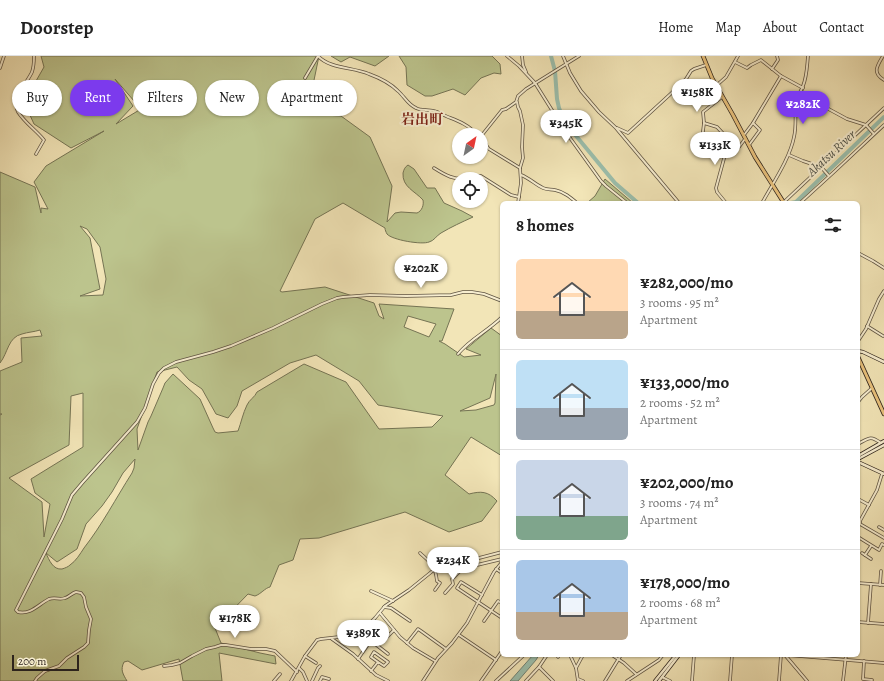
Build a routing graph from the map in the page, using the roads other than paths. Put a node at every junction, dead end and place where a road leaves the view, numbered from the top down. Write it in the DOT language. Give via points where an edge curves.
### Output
graph roads {
  1 [pos="4,56"];
  2 [pos="34,56"];
  3 [pos="318,56"];
  4 [pos="507,56"];
  5 [pos="522,56"];
  6 [pos="563,56"];
  7 [pos="579,56"];
  8 [pos="703,56"];
  9 [pos="738,56"];
  10 [pos="777,56"];
  11 [pos="808,56"];
  12 [pos="883,56"];
  13 [pos="735,62"];
  14 [pos="567,63"];
  15 [pos="706,65"];
  16 [pos="0,68"];
  17 [pos="772,68"];
  18 [pos="526,74"];
  19 [pos="781,76"];
  20 [pos="305,78"];
  21 [pos="884,80"];
  22 [pos="534,83"];
  23 [pos="717,86"];
  24 [pos="802,89"];
  25 [pos="723,96"];
  26 [pos="517,100"];
  27 [pos="884,108"];
  28 [pos="704,123"];
  29 [pos="753,123"];
  30 [pos="884,125"];
  31 [pos="866,126"];
  32 [pos="469,128"];
  33 [pos="488,128"];
  34 [pos="616,128"];
  35 [pos="874,134"];
  36 [pos="744,137"];
  37 [pos="728,143"];
  38 [pos="749,145"];
  39 [pos="701,146"];
  40 [pos="488,148"];
  41 [pos="36,154"];
  42 [pos="788,155"];
  43 [pos="434,168"];
  44 [pos="520,168"];
  45 [pos="821,168"];
  46 [pos="520,175"];
  47 [pos="828,175"];
  48 [pos="772,184"];
  49 [pos="519,197"];
  50 [pos="518,201"];
  51 [pos="574,201"];
  52 [pos="624,201"];
  53 [pos="677,201"];
  54 [pos="724,201"];
  55 [pos="763,201"];
  56 [pos="783,201"];
  57 [pos="786,201"];
  58 [pos="802,201"];
  59 [pos="860,254"];
  60 [pos="884,268"];
  61 [pos="884,291"];
  62 [pos="500,300"];
  63 [pos="500,319"];
  64 [pos="867,326"];
  65 [pos="883,336"];
  66 [pos="860,338"];
  67 [pos="860,351"];
  68 [pos="458,354"];
  69 [pos="860,361"];
  70 [pos="884,362"];
  71 [pos="872,388"];
  72 [pos="860,400"];
  73 [pos="884,414"];
  74 [pos="860,443"];
  75 [pos="883,443"];
  76 [pos="860,458"];
  77 [pos="860,460"];
  78 [pos="883,474"];
  79 [pos="860,500"];
  80 [pos="869,505"];
  81 [pos="860,524"];
  82 [pos="879,528"];
  83 [pos="884,530"];
  84 [pos="860,538"];
  85 [pos="884,538"];
  86 [pos="884,544"];
  87 [pos="871,546"];
  88 [pos="862,552"];
  89 [pos="500,553"];
  90 [pos="420,554"];
  91 [pos="865,555"];
  92 [pos="449,556"];
  93 [pos="500,559"];
  94 [pos="871,559"];
  95 [pos="448,561"];
  96 [pos="456,564"];
  97 [pos="500,564"];
  98 [pos="435,569"];
  99 [pos="458,569"];
  100 [pos="461,569"];
  101 [pos="496,569"];
  102 [pos="881,571"];
  103 [pos="500,572"];
  104 [pos="860,583"];
  105 [pos="871,584"];
  106 [pos="880,585"];
  107 [pos="884,585"];
  108 [pos="435,590"];
  109 [pos="371,591"];
  110 [pos="445,593"];
  111 [pos="482,595"];
  112 [pos="393,601"];
  113 [pos="478,602"];
  114 [pos="500,602"];
  115 [pos="384,607"];
  116 [pos="491,611"];
  117 [pos="379,612"];
  118 [pos="500,617"];
  119 [pos="410,621"];
  120 [pos="484,621"];
  121 [pos="860,622"];
  122 [pos="868,623"];
  123 [pos="884,624"];
  124 [pos="394,630"];
  125 [pos="362,631"];
  126 [pos="459,634"];
  127 [pos="331,638"];
  128 [pos="382,642"];
  129 [pos="407,643"];
  130 [pos="367,646"];
  131 [pos="446,649"];
  132 [pos="388,654"];
  133 [pos="500,654"];
  134 [pos="306,656"];
  135 [pos="522,657"];
  136 [pos="546,657"];
  137 [pos="571,657"];
  138 [pos="583,657"];
  139 [pos="615,657"];
  140 [pos="661,657"];
  141 [pos="674,657"];
  142 [pos="678,657"];
  143 [pos="694,657"];
  144 [pos="732,657"];
  145 [pos="781,657"];
  146 [pos="788,657"];
  147 [pos="827,657"];
  148 [pos="846,657"];
  149 [pos="358,659"];
  150 [pos="618,659"];
  151 [pos="496,660"];
  152 [pos="845,660"];
  153 [pos="436,661"];
  154 [pos="864,661"];
  155 [pos="378,662"];
  156 [pos="316,663"];
  157 [pos="884,663"];
  158 [pos="164,666"];
  159 [pos="320,666"];
  160 [pos="539,667"];
  161 [pos="299,668"];
  162 [pos="576,668"];
  163 [pos="371,671"];
  164 [pos="297,672"];
  165 [pos="280,674"];
  166 [pos="636,674"];
  167 [pos="662,677"];
  168 [pos="329,679"];
  169 [pos="578,680"];
  170 [pos="872,680"];
  171 [pos="34,681"];
  172 [pos="274,681"];
  173 [pos="291,681"];
  174 [pos="307,681"];
  175 [pos="312,681"];
  176 [pos="320,681"];
  177 [pos="388,681"];
  178 [pos="423,681"];
  179 [pos="481,681"];
  180 [pos="496,681"];
  181 [pos="526,681"];
  182 [pos="553,681"];
  183 [pos="583,681"];
  184 [pos="605,681"];
  185 [pos="627,681"];
  186 [pos="655,681"];
  187 [pos="659,681"];
  188 [pos="670,681"];
  189 [pos="692,681"];
  190 [pos="730,681"];
  191 [pos="779,681"];
  192 [pos="807,681"];
  193 [pos="844,681"];
  1 -- 16 [label="street"];
  2 -- 41 [label="street" via="34,65 16,104 24,119 44,140"];
  3 -- 20 [label="street"];
  3 -- 32 [label="street" via="328,64 361,71 384,80 397,89 416,109 439,112"];
  4 -- 18 [label="street"];
  5 -- 18 [label="street"];
  6 -- 14 [label="street"];
  7 -- 14 [label="street"];
  8 -- 15 [label="main road"];
  9 -- 13 [label="street"];
  10 -- 17 [label="street" via="778,60"];
  11 -- 24 [label="street" via="807,73"];
  12 -- 21 [label="street" via="876,72"];
  13 -- 17 [label="street" via="747,68 760,60"];
  13 -- 23 [label="street"];
  14 -- 22 [label="street"];
  14 -- 34 [label="street" via="581,91"];
  15 -- 23 [label="main road"];
  15 -- 34 [label="street" via="691,71 677,88 628,133"];
  17 -- 19 [label="street"];
  18 -- 22 [label="street"];
  19 -- 24 [label="street"];
  19 -- 29 [label="street"];
  22 -- 26 [label="street" via="518,96"];
  22 -- 52 [label="street" via="601,181"];
  23 -- 25 [label="main road"];
  24 -- 31 [label="street" via="847,119"];
  24 -- 42 [label="street" via="796,104 795,135"];
  25 -- 28 [label="street" via="704,112"];
  25 -- 36 [label="main road"];
  26 -- 33 [label="street" via="506,110 502,110"];
  26 -- 44 [label="street" via="523,125 523,158"];
  27 -- 31 [label="street"];
  28 -- 37 [label="street" via="717,127 730,140"];
  28 -- 39 [label="street"];
  29 -- 36 [label="street"];
  29 -- 38 [label="street" via="760,130"];
  30 -- 35 [label="street"];
  31 -- 35 [label="street"];
  31 -- 45 [label="street"];
  34 -- 53 [label="street"];
  35 -- 47 [label="street"];
  36 -- 37 [label="street" via="739,147"];
  36 -- 38 [label="main road"];
  37 -- 54 [label="street" via="716,188"];
  38 -- 48 [label="main road"];
  40 -- 44 [label="street"];
  42 -- 45 [label="street"];
  42 -- 48 [label="street"];
  43 -- 49 [label="street" via="455,179 481,176 511,196"];
  44 -- 46 [label="street"];
  45 -- 47 [label="street"];
  45 -- 57 [label="street"];
  46 -- 49 [label="street"];
  46 -- 51 [label="street" via="543,188 557,190"];
  47 -- 58 [label="street"];
  48 -- 55 [label="street"];
  48 -- 56 [label="main road"];
  49 -- 50 [label="street"];
  59 -- 60 [label="street"];
  61 -- 64 [label="street"];
  62 -- 171 [label="street" via="472,292 450,295 370,295 337,298 231,346 164,368 153,384 137,422 72,495 16,610 19,613 29,612 53,598 64,599 76,592 84,596 91,619 88,642 84,647"];
  63 -- 68 [label="street" via="471,340"];
  64 -- 65 [label="street"];
  64 -- 66 [label="street"];
  67 -- 70 [label="main road"];
  69 -- 71 [label="main road"];
  71 -- 72 [label="street"];
  71 -- 73 [label="main road"];
  74 -- 75 [label="street" via="871,438"];
  75 -- 76 [label="main road"];
  77 -- 78 [label="main road"];
  78 -- 80 [label="street"];
  79 -- 80 [label="street"];
  80 -- 81 [label="street"];
  81 -- 85 [label="street"];
  82 -- 83 [label="street"];
  84 -- 87 [label="street"];
  86 -- 87 [label="street" via="879,550"];
  87 -- 91 [label="street"];
  88 -- 91 [label="street"];
  89 -- 96 [label="street"];
  90 -- 98 [label="street"];
  91 -- 94 [label="street"];
  92 -- 96 [label="street" via="455,555"];
  93 -- 100 [label="street"];
  95 -- 96 [label="street" via="449,565"];
  96 -- 99 [label="street"];
  97 -- 101 [label="street"];
  98 -- 99 [label="street"];
  98 -- 108 [label="street" via="437,581 440,583"];
  98 -- 112 [label="street"];
  99 -- 100 [label="street"];
  100 -- 110 [label="street"];
  101 -- 103 [label="street"];
  101 -- 111 [label="street"];
  102 -- 106 [label="street"];
  104 -- 105 [label="street"];
  105 -- 106 [label="street"];
  105 -- 122 [label="street"];
  106 -- 107 [label="street"];
  109 -- 112 [label="street"];
  111 -- 113 [label="street"];
  111 -- 113 [label="street" via="461,582 457,588"];
  112 -- 115 [label="street"];
  113 -- 116 [label="street"];
  113 -- 126 [label="street"];
  114 -- 116 [label="street" via="498,601"];
  115 -- 117 [label="street"];
  115 -- 119 [label="street" via="391,608"];
  116 -- 118 [label="street"];
  116 -- 120 [label="street"];
  117 -- 124 [label="street"];
  117 -- 125 [label="street"];
  121 -- 122 [label="street"];
  122 -- 123 [label="street"];
  124 -- 128 [label="street"];
  124 -- 129 [label="street"];
  125 -- 127 [label="street" via="354,635"];
  125 -- 132 [label="street"];
  126 -- 131 [label="street"];
  126 -- 151 [label="street"];
  127 -- 134 [label="street" via="316,640"];
  127 -- 149 [label="street"];
  129 -- 131 [label="street" via="418,629"];
  129 -- 153 [label="street"];
  130 -- 149 [label="street"];
  131 -- 153 [label="street"];
  133 -- 151 [label="street"];
  134 -- 156 [label="street"];
  134 -- 161 [label="street"];
  135 -- 180 [label="street"];
  136 -- 160 [label="street"];
  137 -- 162 [label="street"];
  138 -- 162 [label="street"];
  139 -- 150 [label="street"];
  140 -- 166 [label="street"];
  141 -- 186 [label="main road"];
  142 -- 167 [label="main road"];
  143 -- 189 [label="street"];
  144 -- 190 [label="street"];
  145 -- 191 [label="street"];
  146 -- 192 [label="street"];
  147 -- 152 [label="street"];
  148 -- 152 [label="street"];
  149 -- 163 [label="street"];
  150 -- 166 [label="street"];
  150 -- 184 [label="street"];
  151 -- 179 [label="street"];
  152 -- 154 [label="street"];
  152 -- 193 [label="street"];
  153 -- 178 [label="street"];
  154 -- 157 [label="street"];
  154 -- 170 [label="street" via="863,679"];
  155 -- 155 [label="street" via="371,656 374,652 388,662 384,666"];
  155 -- 163 [label="street"];
  158 -- 164 [label="street" via="180,663 206,649 226,645 274,651"];
  159 -- 175 [label="street"];
  160 -- 181 [label="street"];
  160 -- 182 [label="street"];
  161 -- 164 [label="street"];
  161 -- 174 [label="street"];
  162 -- 169 [label="street"];
  163 -- 177 [label="street"];
  164 -- 173 [label="street"];
  165 -- 172 [label="street"];
  166 -- 185 [label="street"];
  167 -- 187 [label="main road"];
  167 -- 188 [label="street"];
  168 -- 176 [label="street" via="322,677"];
  169 -- 183 [label="street"];
}
